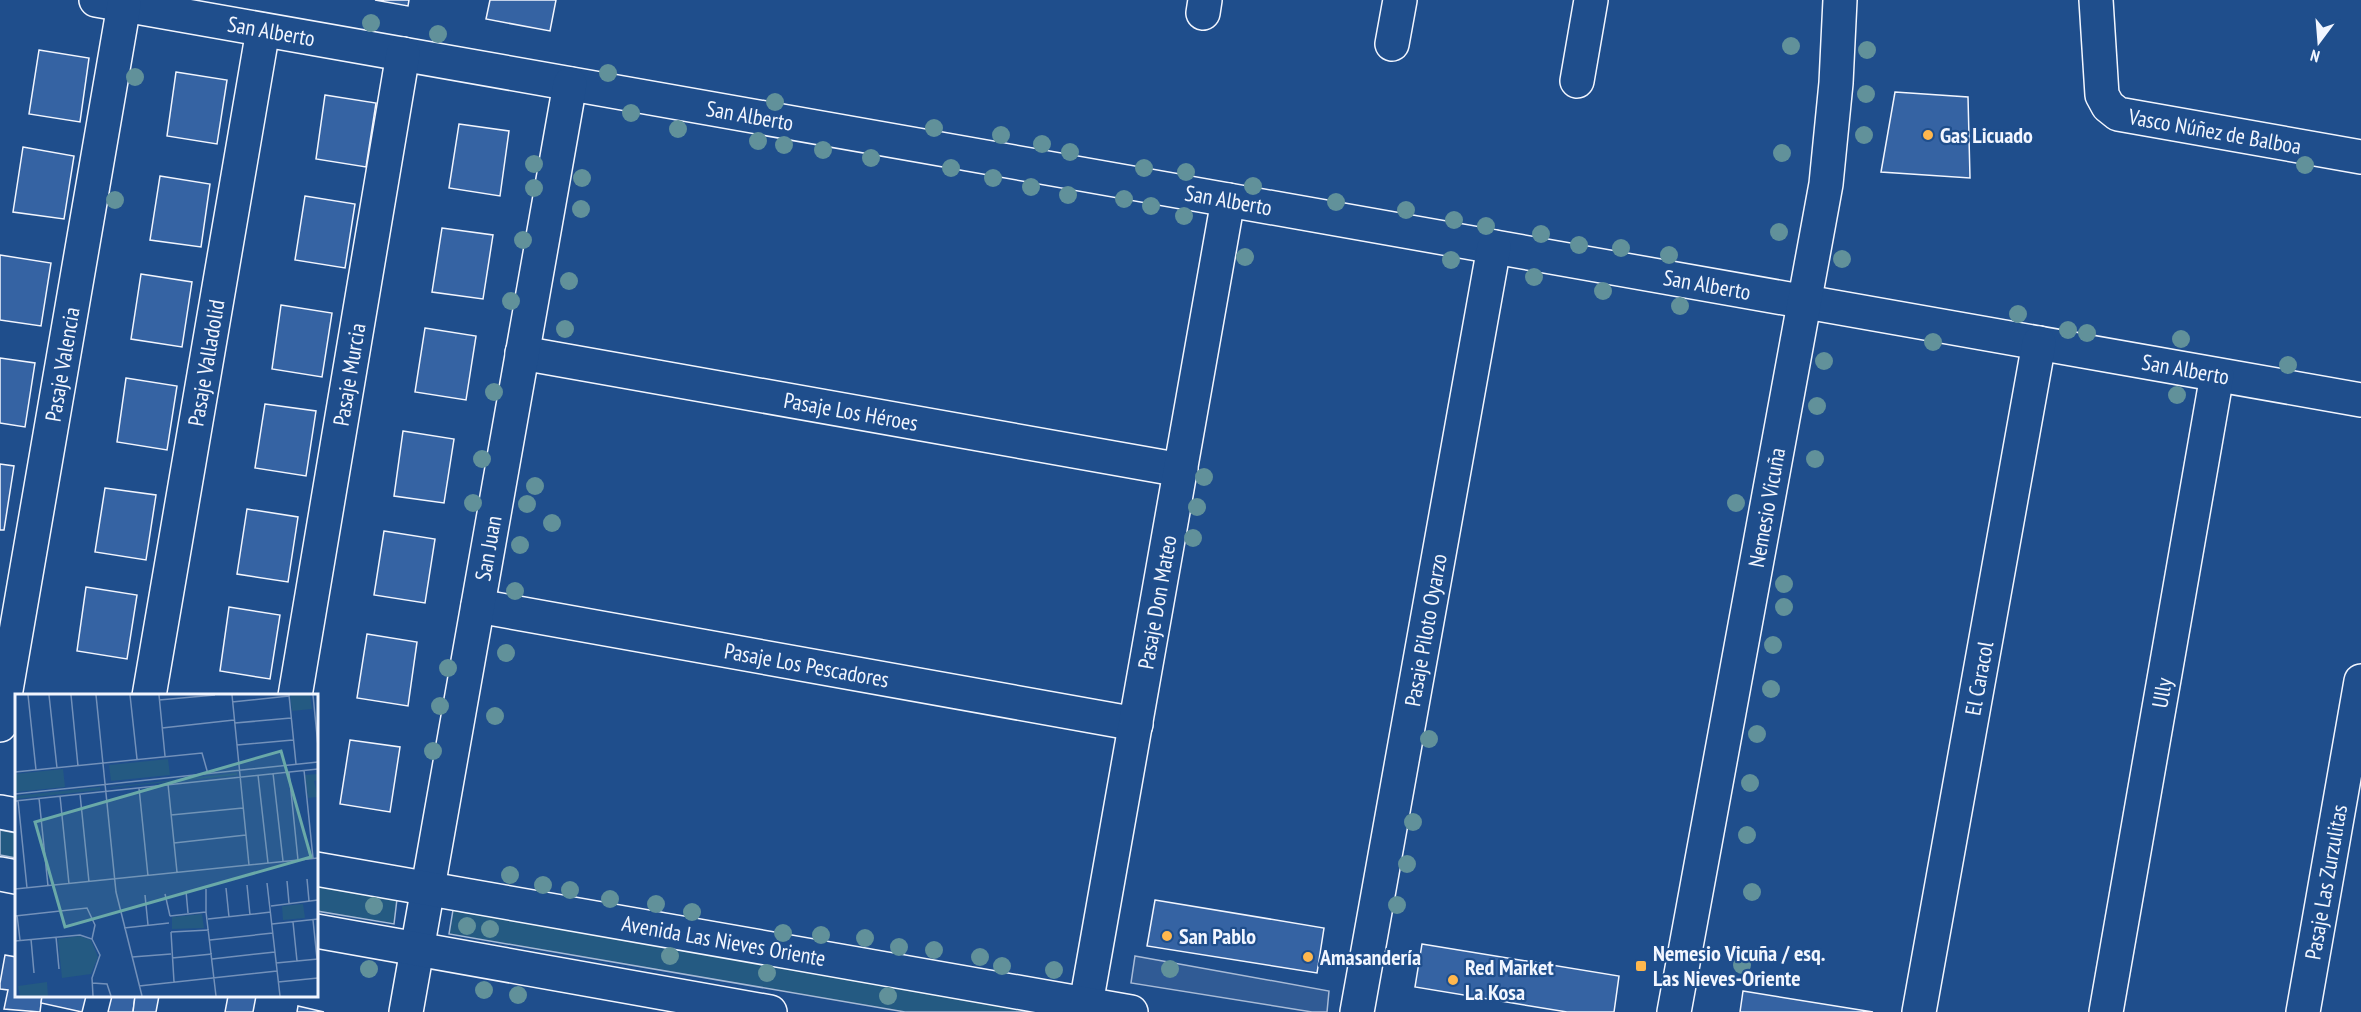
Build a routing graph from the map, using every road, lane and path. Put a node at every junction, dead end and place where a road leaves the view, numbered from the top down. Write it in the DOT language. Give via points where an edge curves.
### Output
graph roads {
  1 [pos="1400,0"];
  2 [pos="1591,0"];
  3 [pos="1839,0"];
  4 [pos="2096,0"];
  5 [pos="110,2"];
  6 [pos="263,30"];
  7 [pos="1392,44"];
  8 [pos="403,54"];
  9 [pos="1576,81"];
  10 [pos="570,84"];
  11 [pos="2361,158"];
  12 [pos="1228,200"];
  13 [pos="1494,247"];
  14 [pos="1804,303"];
  15 [pos="2038,343"];
  16 [pos="522,353"];
  17 [pos="2217,375"];
  18 [pos="2361,400"];
  19 [pos="1181,470"];
  20 [pos="478,606"];
  21 [pos="2361,681"];
  22 [pos="148,694"];
  23 [pos="295,694"];
  24 [pos="1136,724"];
  25 [pos="0,725"];
  26 [pos="0,812"];
  27 [pos="15,815"];
  28 [pos="318,869"];
  29 [pos="0,874"];
  30 [pos="15,877"];
  31 [pos="428,889"];
  32 [pos="318,931"];
  33 [pos="417,949"];
  34 [pos="1086,1004"];
  35 [pos="709,1007"];
  36 [pos="406,1012"];
  37 [pos="770,1012"];
  38 [pos="1131,1012"];
  39 [pos="1357,1012"];
  40 [pos="1674,1012"];
  41 [pos="1919,1012"];
  42 [pos="2106,1012"];
  43 [pos="2303,1012"];
  1 -- 7 [label="street"];
  2 -- 9 [label="street"];
  3 -- 14 [label="street, Nemesio Vicuña" via="1826,184"];
  4 -- 11 [label="street, Vasco Núñez de Balboa" via="2102,95 2118,114"];
  5 -- 6 [label="street, San Alberto"];
  5 -- 25 [label="street, Pasaje Valencia"];
  6 -- 8 [label="street, San Alberto"];
  6 -- 22 [label="street, Pasaje Valladolid"];
  8 -- 10 [label="street, San Alberto"];
  8 -- 23 [label="street, Pasaje Murcia"];
  10 -- 12 [label="street, San Alberto"];
  10 -- 16 [label="street, San Juan"];
  12 -- 13 [label="street, San Alberto"];
  12 -- 19 [label="street, Pasaje Don Mateo"];
  13 -- 14 [label="street, San Alberto"];
  13 -- 39 [label="street, Pasaje Piloto Oyarzo"];
  14 -- 15 [label="street, San Alberto"];
  14 -- 40 [label="street, Nemesio Vicuña"];
  15 -- 17 [label="street, San Alberto"];
  15 -- 41 [label="street, El Caracol"];
  16 -- 19 [label="street, Pasaje Los Héroes"];
  16 -- 20 [label="street, San Juan"];
  17 -- 18 [label="street, San Alberto"];
  17 -- 42 [label="street, Ully"];
  19 -- 24 [label="street, Pasaje Don Mateo"];
  20 -- 24 [label="street, Pasaje Los Pescadores"];
  20 -- 31 [label="street, San Juan"];
  21 -- 43 [label="street, Pasaje Las Zurzulitas"];
  24 -- 34 [label="street, Pasaje Don Mateo"];
  26 -- 27 [label="street"];
  28 -- 31 [label="street, Avenida Las Nieves Oriente"];
  29 -- 30 [label="street"];
  31 -- 33 [label="street, San Juan"];
  31 -- 34 [label="street, Avenida Las Nieves Oriente"];
  32 -- 33 [label="street"];
  33 -- 35 [label="street"];
  33 -- 36 [label="street, San Juan"];
  34 -- 38 [label="street, Avenida Las Nieves Oriente"];
  35 -- 37 [label="street"];
}
